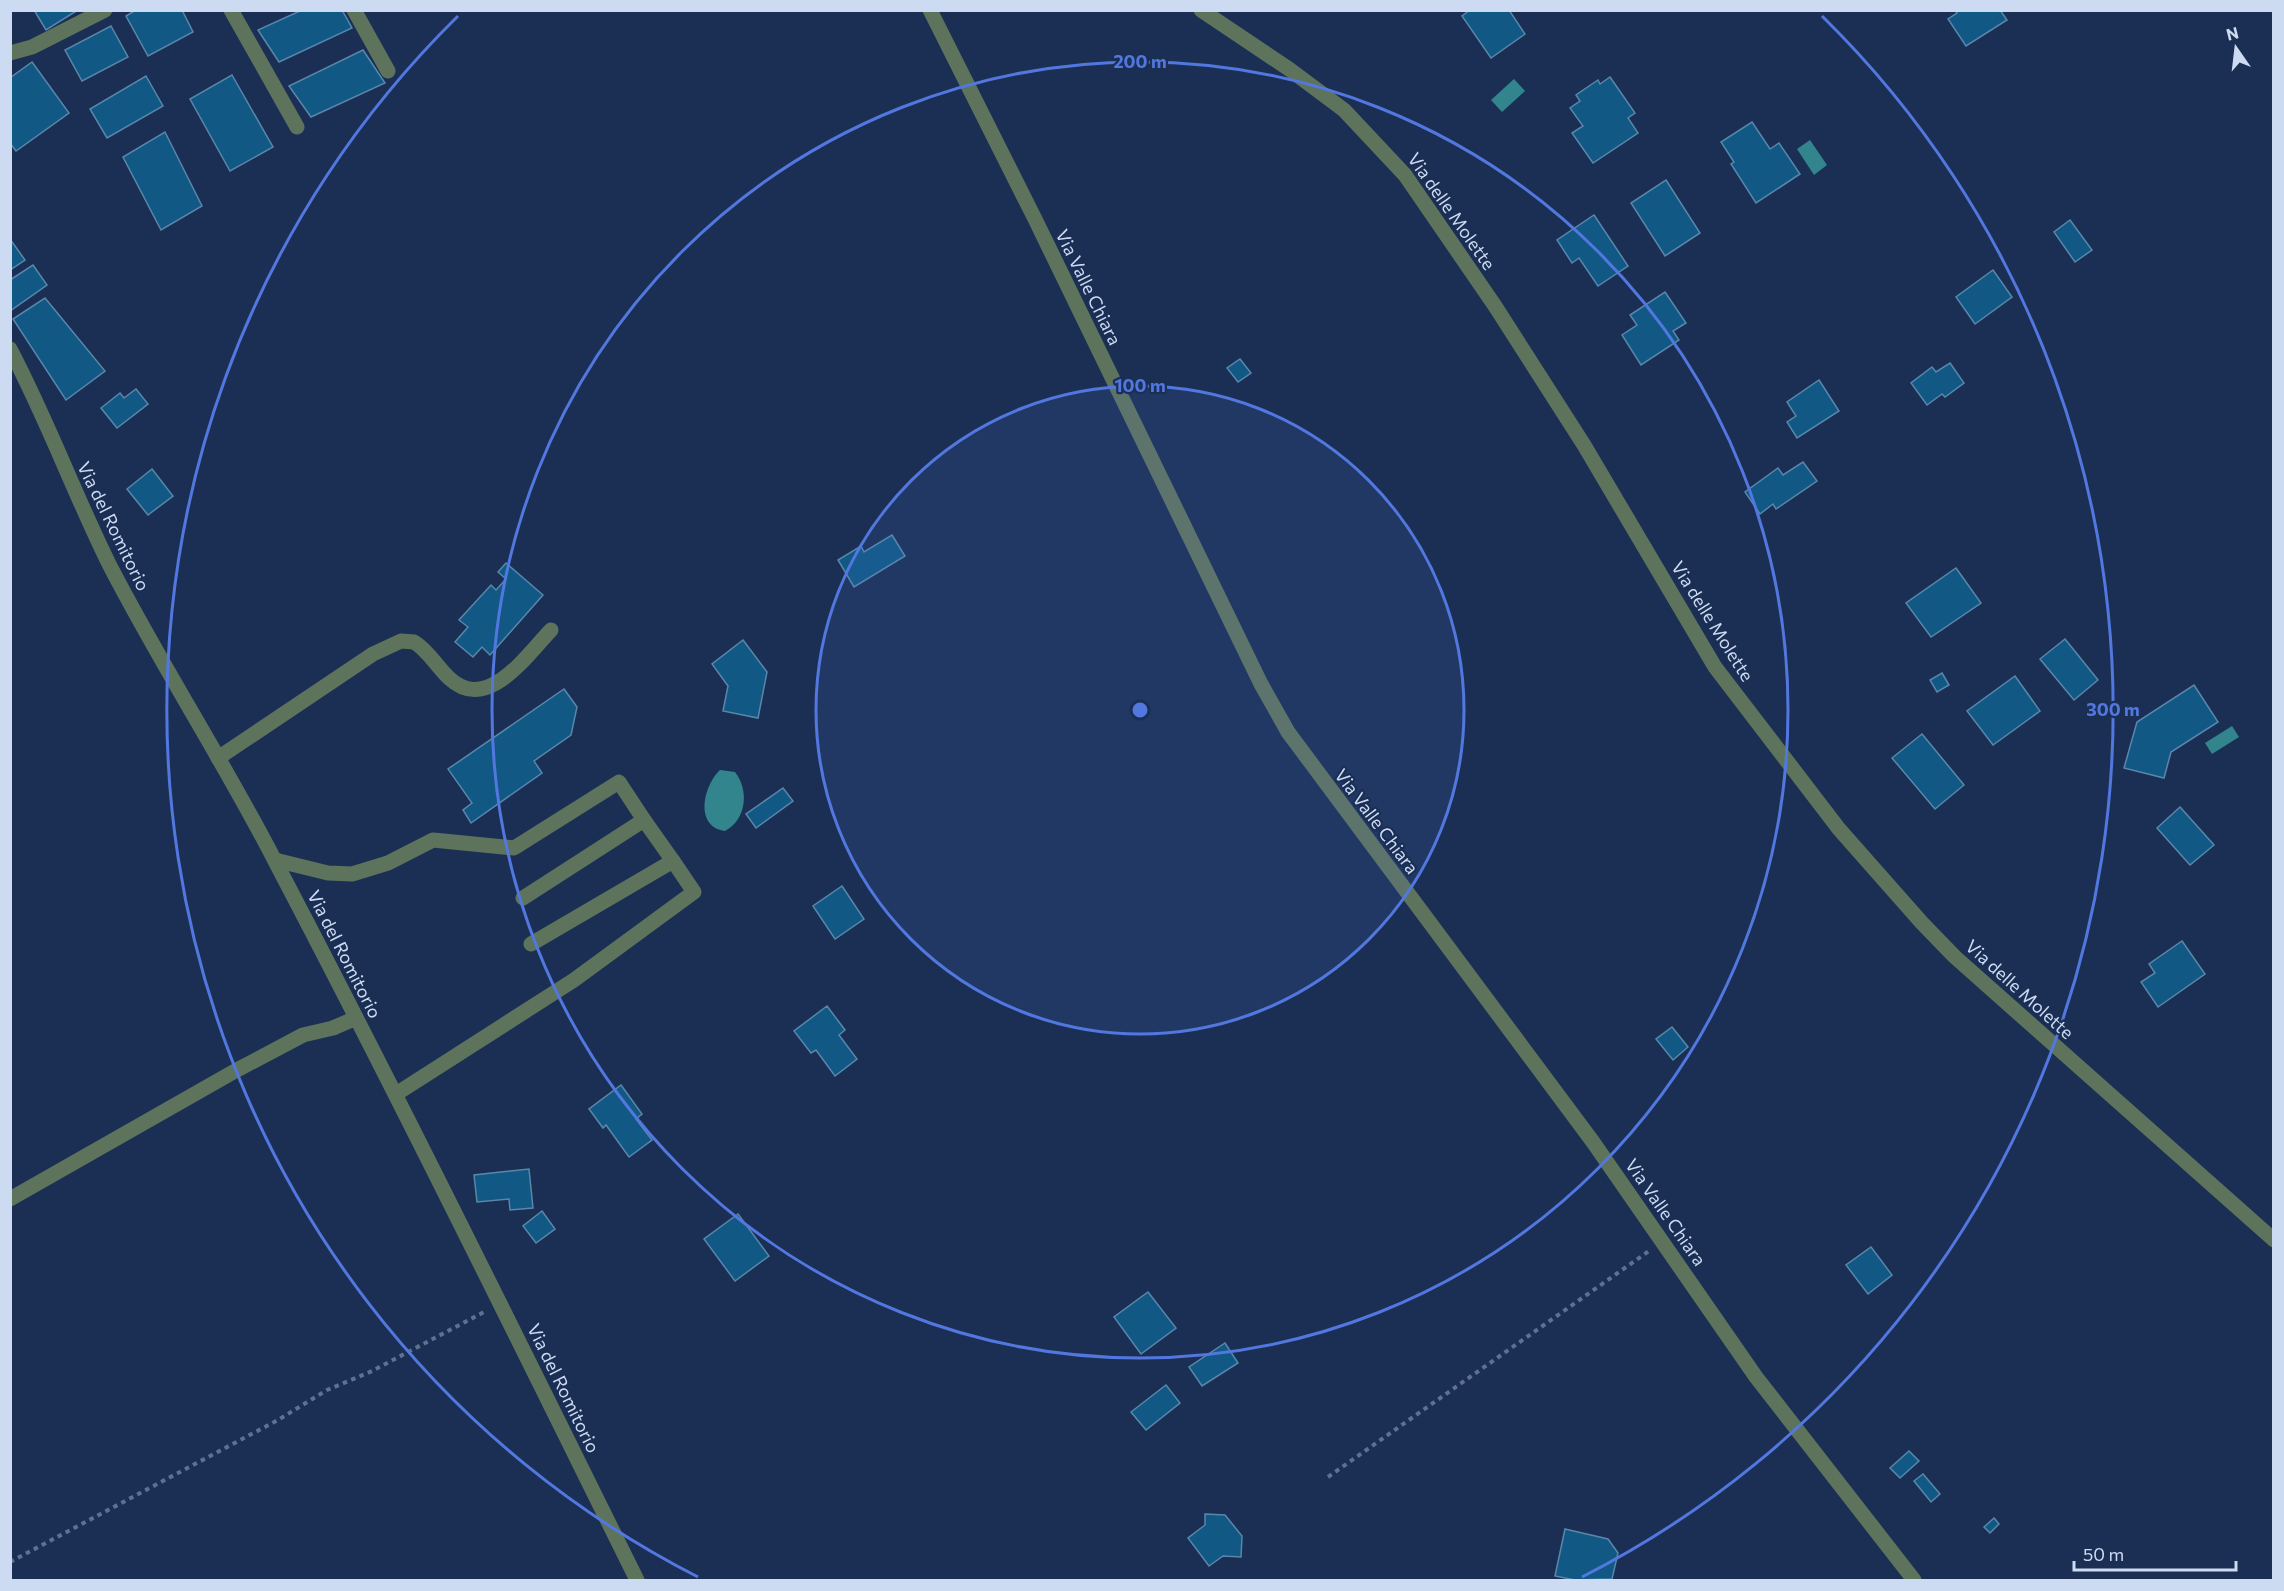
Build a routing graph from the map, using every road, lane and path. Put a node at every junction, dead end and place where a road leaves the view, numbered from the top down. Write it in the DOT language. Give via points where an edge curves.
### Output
graph roads {
  1 [pos="105,10"];
  2 [pos="231,10"];
  3 [pos="354,10"];
  4 [pos="930,10"];
  5 [pos="1200,10"];
  6 [pos="10,53"];
  7 [pos="388,71"];
  8 [pos="297,127"];
  9 [pos="10,349"];
  10 [pos="551,630"];
  11 [pos="218,758"];
  12 [pos="644,820"];
  13 [pos="275,860"];
  14 [pos="673,861"];
  15 [pos="523,898"];
  16 [pos="531,944"];
  17 [pos="356,1018"];
  18 [pos="396,1094"];
  19 [pos="10,1199"];
  20 [pos="2274,1240"];
  21 [pos="1663,1242"];
  22 [pos="499,1300"];
  23 [pos="1328,1478"];
  24 [pos="10,1562"];
  25 [pos="637,1581"];
  26 [pos="1914,1581"];
  1 -- 6 [label="street" via="32,47"];
  2 -- 8 [label="street"];
  3 -- 7 [label="street"];
  4 -- 21 [label="street, Via Valle Chiara" via="1226,614 1288,732"];
  5 -- 20 [label="street, Via delle Molette" via="1344,110 1405,175 1584,445 1715,667 1839,829 1964,965"];
  9 -- 11 [label="street, Via del Romitorio" via="109,563"];
  10 -- 11 [label="street" via="494,686 479,691 460,688 414,642 393,644"];
  11 -- 13 [label="street, Via del Romitorio"];
  12 -- 13 [label="street" via="619,782 514,848 433,840 388,863 352,874 321,872"];
  12 -- 14 [label="street"];
  12 -- 15 [label="street"];
  13 -- 17 [label="street, Via del Romitorio"];
  14 -- 16 [label="street"];
  14 -- 18 [label="street" via="694,892 574,980"];
  17 -- 18 [label="street, Via del Romitorio"];
  17 -- 19 [label="street" via="303,1035"];
  18 -- 22 [label="street, Via del Romitorio"];
  21 -- 23 [label="path"];
  21 -- 26 [label="street, Via Valle Chiara" via="1756,1377"];
  22 -- 24 [label="path" via="477,1318 327,1390 278,1420"];
  22 -- 25 [label="street, Via del Romitorio"];
}
